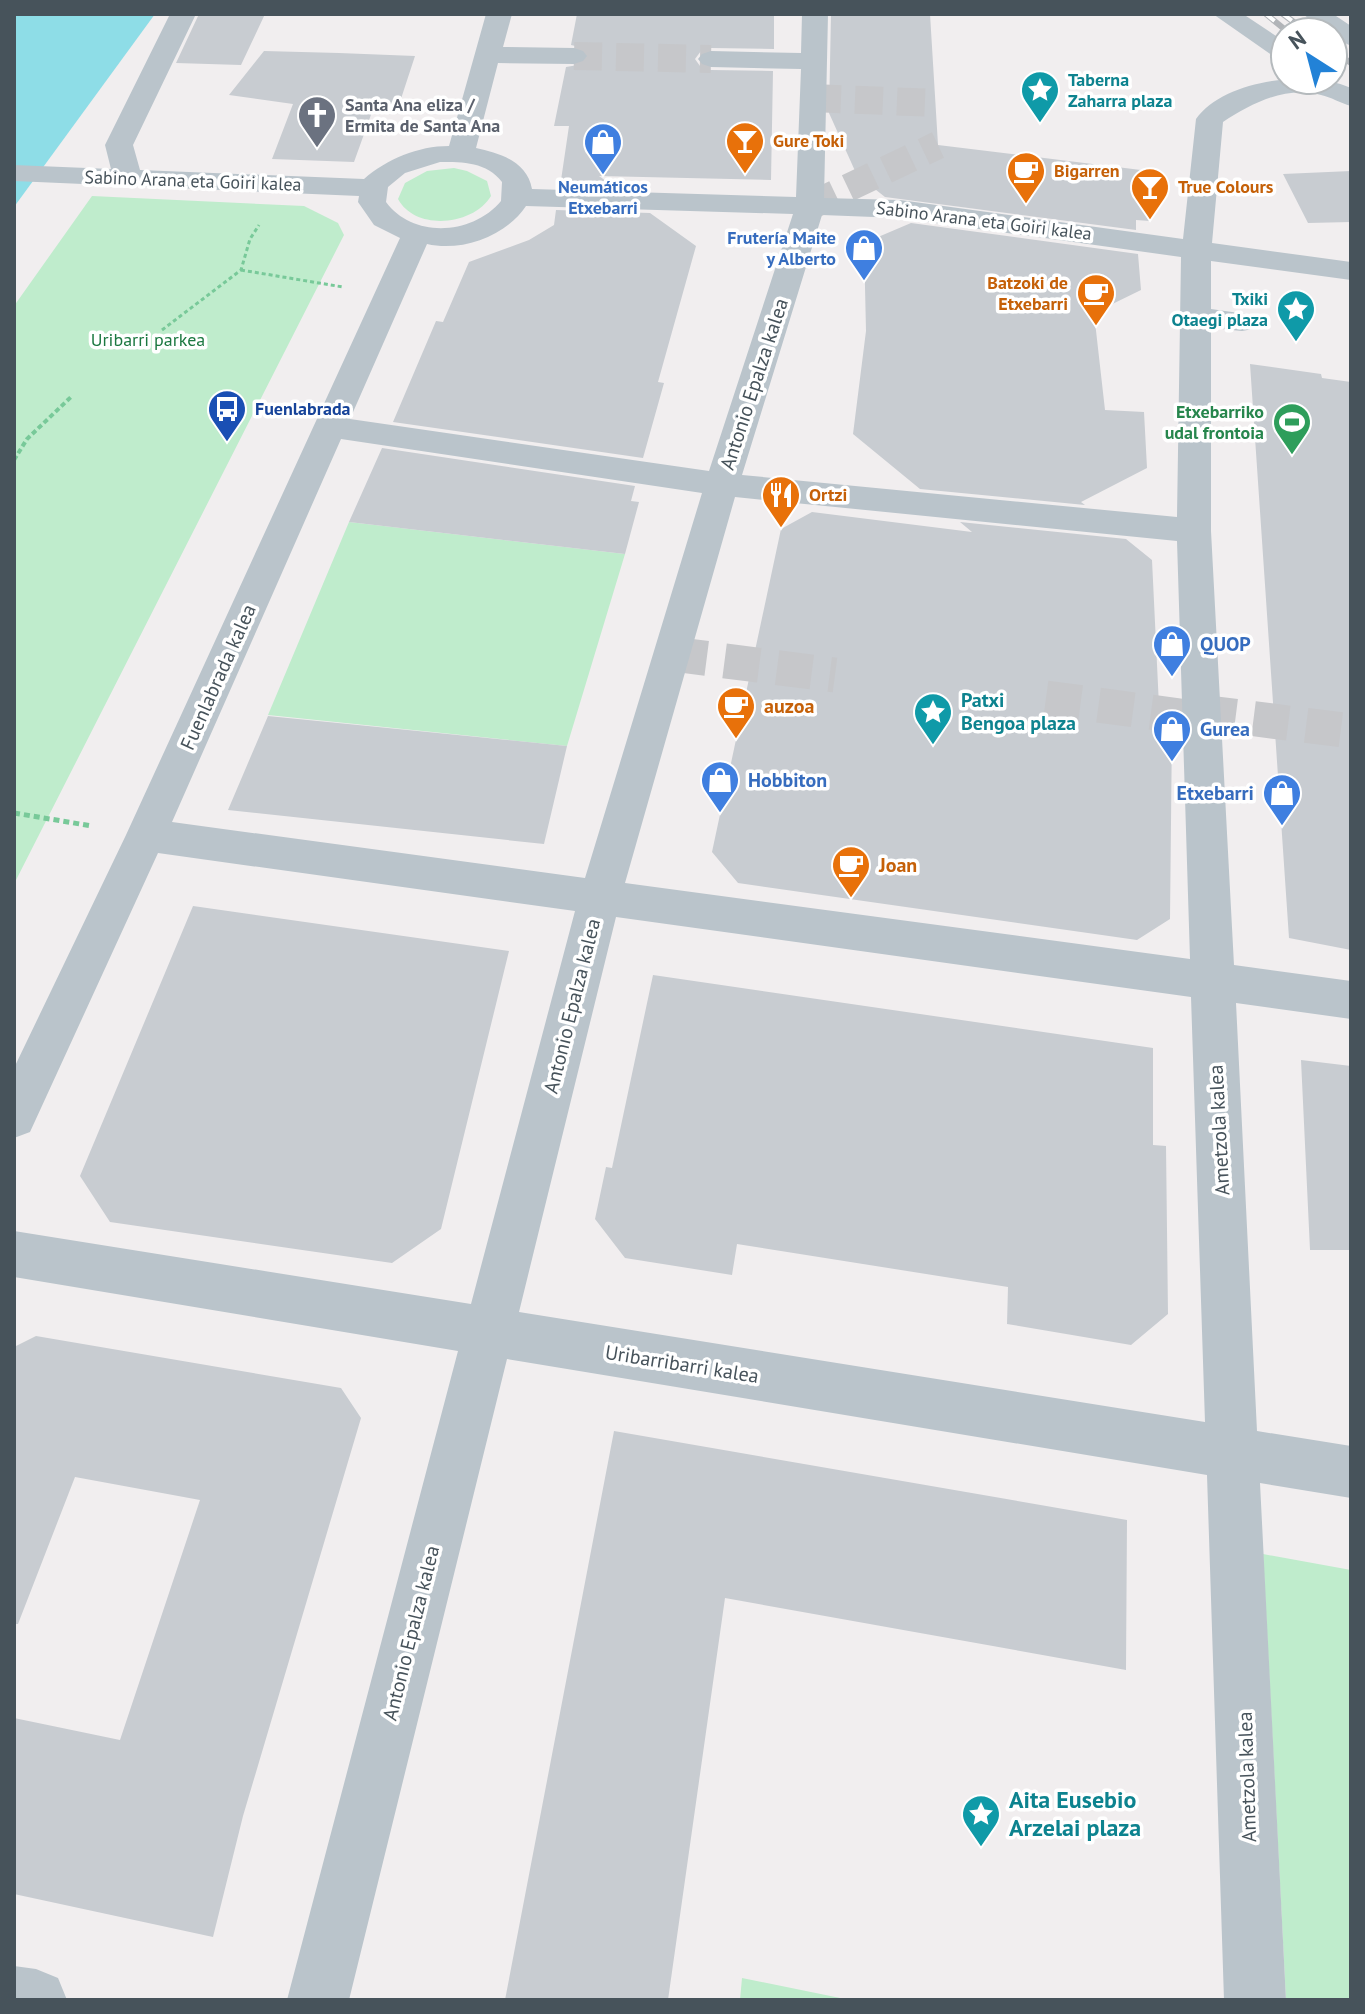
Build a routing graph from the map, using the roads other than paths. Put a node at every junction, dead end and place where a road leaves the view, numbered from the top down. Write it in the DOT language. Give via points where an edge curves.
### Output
graph roads {
  1 [pos="183,14"];
  2 [pos="499,14"];
  3 [pos="815,14"];
  4 [pos="1226,14"];
  5 [pos="1316,14"];
  6 [pos="1351,38"];
  7 [pos="1269,42"];
  8 [pos="488,55"];
  9 [pos="574,56"];
  10 [pos="711,59"];
  11 [pos="814,61"];
  12 [pos="1269,87"];
  13 [pos="460,154"];
  14 [pos="14,173"];
  15 [pos="128,179"];
  16 [pos="373,188"];
  17 [pos="518,197"];
  18 [pos="810,206"];
  19 [pos="416,235"];
  20 [pos="1196,254"];
  21 [pos="1351,271"];
  22 [pos="1196,317"];
  23 [pos="1242,322"];
  24 [pos="330,427"];
  25 [pos="722,484"];
  26 [pos="1194,531"];
  27 [pos="146,835"];
  28 [pos="599,899"];
  29 [pos="1213,979"];
  30 [pos="1351,1000"];
  31 [pos="14,1117"];
  32 [pos="14,1254"];
  33 [pos="489,1333"];
  34 [pos="1233,1453"];
  35 [pos="1351,1472"];
  36 [pos="14,1997"];
  37 [pos="36,2000"];
  38 [pos="318,2000"];
  39 [pos="1255,2000"];
  1 -- 15 [label="street" via="119,145"];
  2 -- 8 [label="street"];
  3 -- 11 [label="street, Antonio Epalza kalea"];
  4 -- 7 [label="street"];
  5 -- 6 [label="street"];
  8 -- 9 [label="street"];
  8 -- 13 [label="street"];
  10 -- 11 [label="street"];
  11 -- 18 [label="street, Antonio Epalza kalea"];
  12 -- 20 [label="street, Ametzola kalea" via="1236,99 1210,119"];
  13 -- 16 [label="street" via="416,158 389,171"];
  13 -- 17 [label="street" via="498,163 511,173"];
  14 -- 15 [label="street, Sabino Arana eta Goiri kalea"];
  15 -- 16 [label="street, Sabino Arana eta Goiri kalea"];
  16 -- 19 [label="street" via="370,203 378,216 393,228"];
  17 -- 18 [label="street, Sabino Arana eta Goiri kalea"];
  17 -- 19 [label="street" via="510,212 469,233"];
  18 -- 20 [label="street, Sabino Arana eta Goiri kalea" via="900,209"];
  18 -- 25 [label="street, Antonio Epalza kalea"];
  19 -- 24 [label="street, Fuenlabrada kalea"];
  20 -- 21 [label="street, Sabino Arana eta Goiri kalea"];
  20 -- 22 [label="street, Ametzola kalea"];
  22 -- 23 [label="street"];
  22 -- 26 [label="street, Ametzola kalea"];
  24 -- 25 [label="street"];
  24 -- 27 [label="street, Fuenlabrada kalea"];
  25 -- 26 [label="street"];
  25 -- 28 [label="street, Antonio Epalza kalea"];
  26 -- 29 [label="street, Ametzola kalea"];
  27 -- 28 [label="street"];
  27 -- 31 [label="street, Fuenlabrada kalea"];
  28 -- 29 [label="street"];
  28 -- 33 [label="street, Antonio Epalza kalea"];
  29 -- 30 [label="street"];
  29 -- 34 [label="street, Ametzola kalea"];
  32 -- 33 [label="street, Uribarribarri kalea"];
  33 -- 34 [label="street, Uribarribarri kalea"];
  33 -- 38 [label="street, Antonio Epalza kalea"];
  34 -- 35 [label="street, Uribarribarri kalea"];
  34 -- 39 [label="street, Ametzola kalea"];
  36 -- 37 [label="street"];
}
